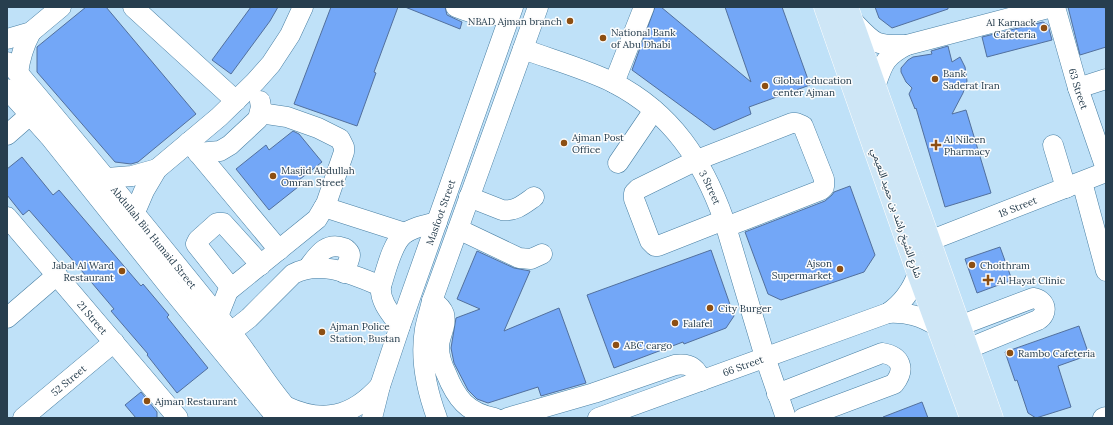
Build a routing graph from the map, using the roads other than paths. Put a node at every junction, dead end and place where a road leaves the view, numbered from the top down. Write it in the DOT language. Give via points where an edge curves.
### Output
graph roads {
  1 [pos="61,7"];
  2 [pos="133,7"];
  3 [pos="303,7"];
  4 [pos="456,7"];
  5 [pos="538,7"];
  6 [pos="644,7"];
  7 [pos="825,7"];
  8 [pos="1052,7"];
  9 [pos="1055,7"];
  10 [pos="512,10"];
  11 [pos="849,13"];
  12 [pos="31,32"];
  13 [pos="7,39"];
  14 [pos="907,45"];
  15 [pos="523,49"];
  16 [pos="11,75"];
  17 [pos="1106,79"];
  18 [pos="255,82"];
  19 [pos="614,83"];
  20 [pos="875,87"];
  21 [pos="1078,88"];
  22 [pos="236,100"];
  23 [pos="654,110"];
  24 [pos="260,113"];
  25 [pos="31,114"];
  26 [pos="7,135"];
  27 [pos="1053,145"];
  28 [pos="194,147"];
  29 [pos="697,160"];
  30 [pos="618,163"];
  31 [pos="157,169"];
  32 [pos="1106,169"];
  33 [pos="1106,172"];
  34 [pos="107,178"];
  35 [pos="1074,185"];
  36 [pos="469,197"];
  37 [pos="534,197"];
  38 [pos="324,208"];
  39 [pos="135,212"];
  40 [pos="7,216"];
  41 [pos="437,222"];
  42 [pos="725,223"];
  43 [pos="458,229"];
  44 [pos="405,233"];
  45 [pos="929,241"];
  46 [pos="279,250"];
  47 [pos="542,254"];
  48 [pos="261,265"];
  49 [pos="1106,271"];
  50 [pos="918,273"];
  51 [pos="57,275"];
  52 [pos="381,286"];
  53 [pos="230,289"];
  54 [pos="200,293"];
  55 [pos="432,301"];
  56 [pos="888,313"];
  57 [pos="218,316"];
  58 [pos="7,318"];
  59 [pos="400,326"];
  60 [pos="937,326"];
  61 [pos="959,326"];
  62 [pos="231,332"];
  63 [pos="114,342"];
  64 [pos="967,349"];
  65 [pos="765,357"];
  66 [pos="701,381"];
  67 [pos="380,386"];
  68 [pos="777,394"];
  69 [pos="542,413"];
  70 [pos="625,413"];
  71 [pos="286,414"];
  72 [pos="172,416"];
  73 [pos="1106,417"];
  74 [pos="23,418"];
  75 [pos="372,418"];
  76 [pos="437,418"];
  77 [pos="495,418"];
  78 [pos="507,418"];
  79 [pos="598,418"];
  80 [pos="786,418"];
  81 [pos="803,418"];
  82 [pos="970,418"];
  83 [pos="992,418"];
  84 [pos="1103,418"];
  1 -- 12 [label="street"];
  2 -- 22 [label="street"];
  3 -- 18 [label="street" via="293,31 281,50"];
  4 -- 10 [label="street" via="485,16"];
  5 -- 15 [label="street"];
  6 -- 19 [label="street"];
  7 -- 50 [label="main road, شارع الشيخ راشد بن حميد النعيمي"];
  8 -- 14 [label="street"];
  9 -- 21 [label="street, 63 Street"];
  10 -- 41 [label="street, Masfoot Street"];
  11 -- 14 [label="street" via="868,36 879,44"];
  11 -- 20 [label="main road, شارع الشيخ راشد بن حميد النعيمي"];
  12 -- 13 [label="street"];
  12 -- 16 [label="street"];
  14 -- 20 [label="street" via="888,58 882,66"];
  15 -- 19 [label="street, 3 Street"];
  15 -- 36 [label="street"];
  16 -- 25 [label="street, Abdullah Bin Humaid Street"];
  16 -- 34 [label="street, Abdullah Bin Humaid Street"];
  17 -- 21 [label="street"];
  18 -- 22 [label="street"];
  18 -- 24 [label="street"];
  19 -- 23 [label="street, 3 Street"];
  20 -- 45 [label="main road, شارع الشيخ راشد بن حميد النعيمي"];
  21 -- 32 [label="street, 63 Street"];
  22 -- 28 [label="street"];
  23 -- 29 [label="street, 3 Street" via="682,138"];
  23 -- 30 [label="street"];
  24 -- 28 [label="street" via="258,119 230,146 220,151"];
  24 -- 38 [label="street" via="303,122 340,140 344,152"];
  25 -- 26 [label="street"];
  25 -- 71 [label="street, Abdullah Bin Humaid Street" via="172,290"];
  27 -- 35 [label="street"];
  28 -- 31 [label="street"];
  28 -- 46 [label="street"];
  29 -- 42 [label="street, 3 Street" via="717,200"];
  29 -- 42 [label="street" via="634,193 650,241 658,246"];
  29 -- 42 [label="street" via="792,123 800,124 805,129 824,179 821,190"];
  31 -- 34 [label="street" via="132,176"];
  31 -- 39 [label="street"];
  33 -- 35 [label="street, 18 Street"];
  34 -- 39 [label="street, Abdullah Bin Humaid Street"];
  35 -- 45 [label="street, 18 Street"];
  35 -- 49 [label="street"];
  36 -- 37 [label="street" via="507,211 516,209"];
  36 -- 43 [label="street"];
  38 -- 44 [label="street"];
  38 -- 46 [label="street" via="312,224"];
  39 -- 54 [label="street, Abdullah Bin Humaid Street"];
  40 -- 51 [label="street, 21 Street"];
  41 -- 44 [label="street"];
  41 -- 59 [label="street, Masfoot Street"];
  42 -- 65 [label="street, 3 Street"];
  43 -- 47 [label="street" via="519,258 531,259"];
  43 -- 55 [label="street"];
  44 -- 52 [label="street" via="396,242"];
  45 -- 61 [label="main road, شارع الشيخ راشد بن حميد النعيمي"];
  46 -- 48 [label="street"];
  48 -- 53 [label="street"];
  48 -- 53 [label="street" via="223,223 217,223 196,244"];
  50 -- 56 [label="street, 66 Street" via="907,296"];
  50 -- 60 [label="main road, شارع الشيخ راشد بن حميد النعيمي"];
  51 -- 58 [label="street"];
  51 -- 63 [label="street, 21 Street"];
  52 -- 59 [label="street" via="383,300"];
  52 -- 62 [label="street" via="344,273 350,255 343,247 332,246 324,249 308,268 293,274 249,318"];
  53 -- 54 [label="street" via="210,294"];
  53 -- 57 [label="street"];
  54 -- 57 [label="street, Abdullah Bin Humaid Street"];
  55 -- 76 [label="street" via="425,330 425,363 430,397"];
  55 -- 77 [label="street" via="444,314 439,354 455,394 474,411"];
  56 -- 60 [label="street, 66 Street" via="919,316"];
  56 -- 65 [label="street, 66 Street"];
  57 -- 62 [label="street, Abdullah Bin Humaid Street"];
  59 -- 67 [label="street, Masfoot Street"];
  60 -- 82 [label="main road, شارع الشيخ راشد بن حميد النعيمي"];
  61 -- 64 [label="main road, شارع الشيخ راشد بن حميد النعيمي"];
  61 -- 64 [label="street" via="1033,298 1045,305 1046,310 1042,318"];
  62 -- 71 [label="street, Abdullah Bin Humaid Street"];
  63 -- 72 [label="street, 21 Street"];
  63 -- 74 [label="street, 52 Street"];
  64 -- 83 [label="main road, شارع الشيخ راشد بن حميد النعيمي"];
  65 -- 66 [label="street, 66 Street"];
  65 -- 68 [label="street, 3 Street"];
  66 -- 69 [label="street" via="699,374 689,365 675,365"];
  66 -- 70 [label="street, 66 Street"];
  67 -- 71 [label="street" via="370,397 344,413 328,416 313,416 299,412"];
  67 -- 75 [label="street, Masfoot Street"];
  68 -- 80 [label="street, 3 Street"];
  68 -- 81 [label="street" via="882,353 891,354 898,360 901,368 900,377 894,384"];
  69 -- 78 [label="street"];
  70 -- 79 [label="street, 66 Street"];
  73 -- 84 [label="street"];
}
